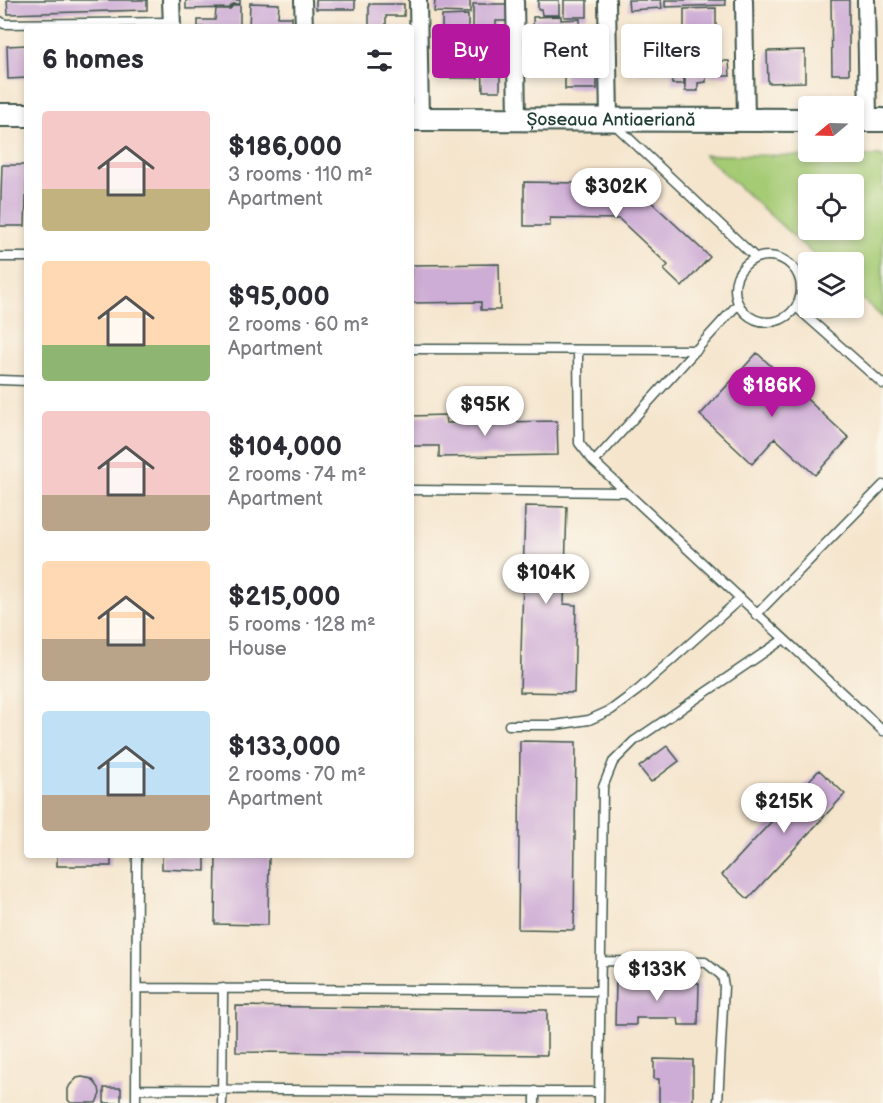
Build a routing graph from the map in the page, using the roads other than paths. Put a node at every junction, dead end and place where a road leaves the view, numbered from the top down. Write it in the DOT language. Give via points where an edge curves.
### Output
graph roads {
  1 [pos="171,0"];
  2 [pos="303,0"];
  3 [pos="418,0"];
  4 [pos="515,0"];
  5 [pos="607,0"];
  6 [pos="744,0"];
  7 [pos="866,0"];
  8 [pos="0,21"];
  9 [pos="24,24"];
  10 [pos="172,24"];
  11 [pos="303,24"];
  12 [pos="0,115"];
  13 [pos="24,116"];
  14 [pos="416,119"];
  15 [pos="517,119"];
  16 [pos="609,120"];
  17 [pos="746,120"];
  18 [pos="798,120"];
  19 [pos="868,120"];
  20 [pos="0,257"];
  21 [pos="24,257"];
  22 [pos="756,258"];
  23 [pos="738,304"];
  24 [pos="796,307"];
  25 [pos="414,349"];
  26 [pos="578,350"];
  27 [pos="697,350"];
  28 [pos="0,380"];
  29 [pos="24,381"];
  30 [pos="883,384"];
  31 [pos="594,462"];
  32 [pos="883,485"];
  33 [pos="414,490"];
  34 [pos="624,492"];
  35 [pos="740,599"];
  36 [pos="756,615"];
  37 [pos="784,639"];
  38 [pos="883,717"];
  39 [pos="509,725"];
  40 [pos="880,728"];
  41 [pos="137,858"];
  42 [pos="601,961"];
  43 [pos="137,988"];
  44 [pos="223,988"];
  45 [pos="600,991"];
  46 [pos="136,1089"];
  47 [pos="222,1089"];
  48 [pos="535,1091"];
  49 [pos="599,1092"];
  50 [pos="136,1103"];
  51 [pos="222,1103"];
  52 [pos="535,1103"];
  53 [pos="599,1103"];
  54 [pos="718,1103"];
  1 -- 10 [label="street"];
  2 -- 11 [label="street"];
  3 -- 14 [label="street"];
  4 -- 15 [label="street"];
  5 -- 16 [label="street"];
  6 -- 17 [label="street"];
  7 -- 19 [label="street"];
  8 -- 9 [label="lane"];
  12 -- 13 [label="main road"];
  14 -- 15 [label="main road, Șoseaua Antiaeriană"];
  15 -- 16 [label="main road, Șoseaua Antiaeriană"];
  16 -- 17 [label="main road, Șoseaua Antiaeriană"];
  16 -- 22 [label="lane"];
  17 -- 18 [label="main road, Șoseaua Antiaeriană"];
  20 -- 21 [label="lane"];
  22 -- 23 [label="lane" via="736,277"];
  22 -- 24 [label="lane" via="781,258 797,272 801,293"];
  23 -- 24 [label="lane" via="760,322 782,320"];
  23 -- 27 [label="lane"];
  24 -- 30 [label="lane"];
  25 -- 26 [label="lane"];
  26 -- 27 [label="lane"];
  26 -- 31 [label="lane" via="579,443"];
  27 -- 31 [label="lane"];
  28 -- 29 [label="lane"];
  31 -- 34 [label="lane"];
  32 -- 36 [label="lane"];
  33 -- 34 [label="lane"];
  34 -- 35 [label="lane"];
  35 -- 36 [label="lane"];
  35 -- 39 [label="lane" via="611,710 589,720"];
  36 -- 37 [label="lane"];
  37 -- 40 [label="lane"];
  37 -- 42 [label="lane" via="634,741 613,762 603,787"];
  38 -- 40 [label="lane"];
  41 -- 43 [label="lane"];
  42 -- 45 [label="lane"];
  42 -- 54 [label="lane" via="705,962 722,976"];
  43 -- 44 [label="lane"];
  43 -- 46 [label="lane"];
  44 -- 45 [label="lane"];
  44 -- 47 [label="lane"];
  45 -- 49 [label="lane"];
  46 -- 47 [label="lane"];
  46 -- 50 [label="lane"];
  47 -- 48 [label="lane"];
  47 -- 51 [label="lane"];
  48 -- 49 [label="lane"];
  48 -- 52 [label="lane"];
  49 -- 53 [label="lane"];
}
